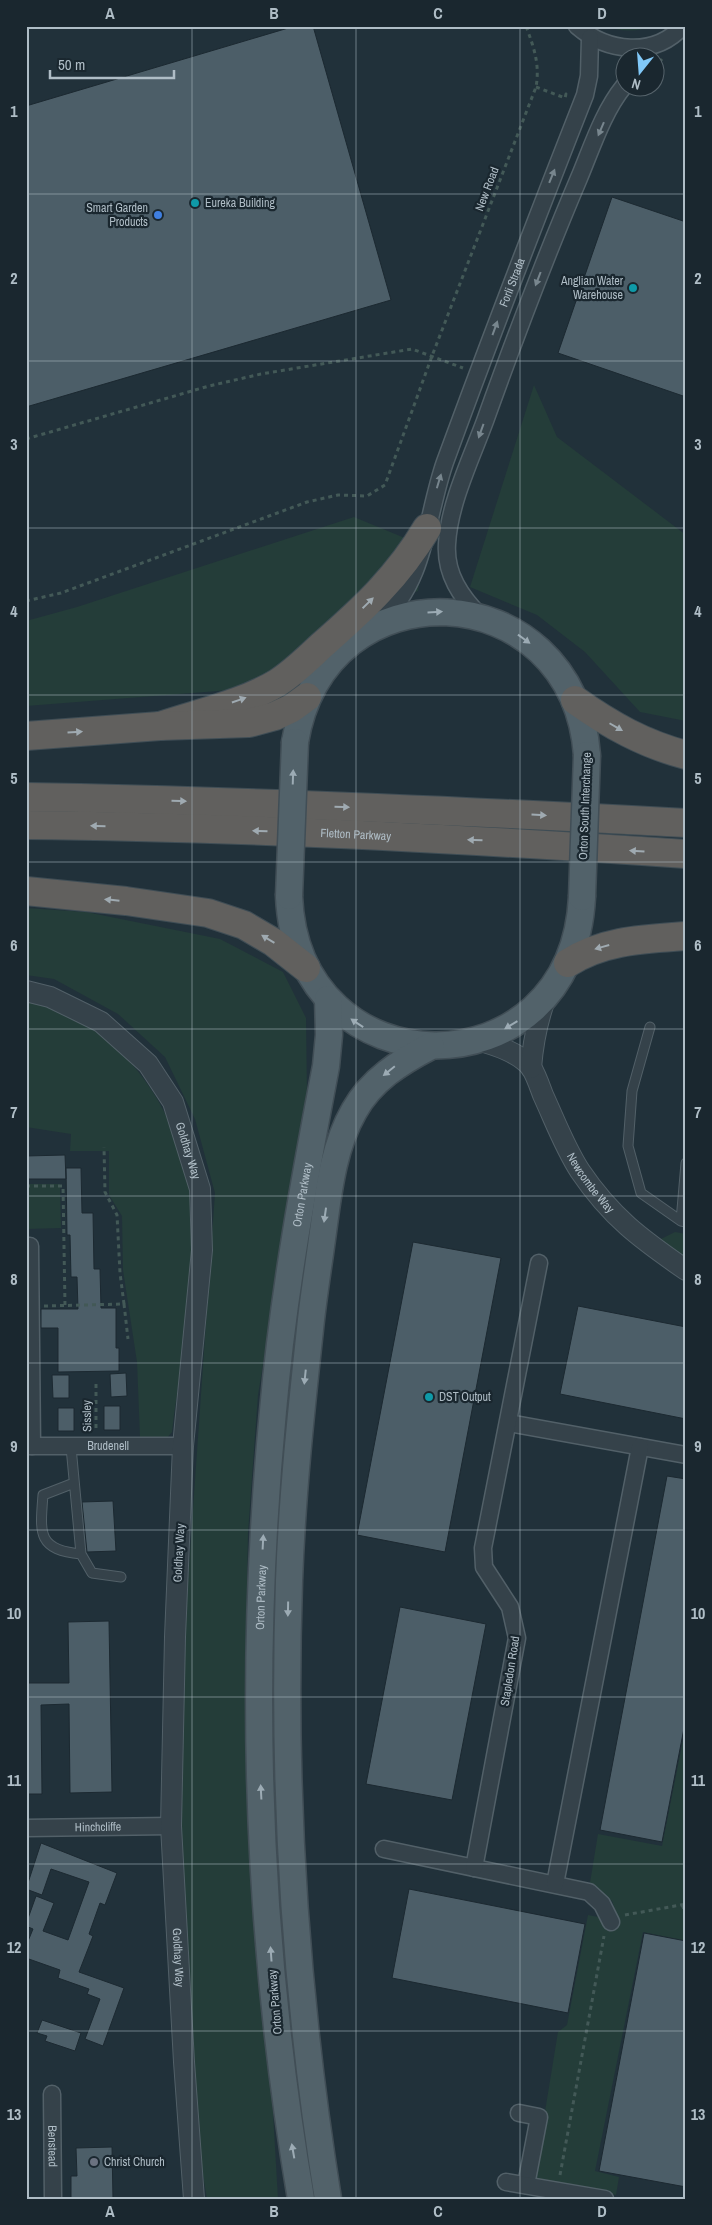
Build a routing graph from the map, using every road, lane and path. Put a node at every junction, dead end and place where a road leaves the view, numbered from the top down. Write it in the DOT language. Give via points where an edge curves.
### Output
graph roads {
  1 [pos="526,26"];
  2 [pos="577,26"];
  3 [pos="683,26"];
  4 [pos="590,38"];
  5 [pos="662,42"];
  6 [pos="657,48"];
  7 [pos="536,87"];
  8 [pos="570,96"];
  9 [pos="617,98"];
  10 [pos="432,356"];
  11 [pos="478,374"];
  12 [pos="26,439"];
  13 [pos="438,526"];
  14 [pos="26,601"];
  15 [pos="481,617"];
  16 [pos="371,628"];
  17 [pos="307,697"];
  18 [pos="575,700"];
  19 [pos="160,726"];
  20 [pos="26,736"];
  21 [pos="686,755"];
  22 [pos="26,797"];
  23 [pos="686,822"];
  24 [pos="26,825"];
  25 [pos="686,854"];
  26 [pos="26,891"];
  27 [pos="686,936"];
  28 [pos="568,963"];
  29 [pos="306,968"];
  30 [pos="26,991"];
  31 [pos="547,996"];
  32 [pos="328,999"];
  33 [pos="650,1027"];
  34 [pos="477,1040"];
  35 [pos="431,1046"];
  36 [pos="531,1068"];
  37 [pos="104,1148"];
  38 [pos="686,1163"];
  39 [pos="26,1186"];
  40 [pos="683,1221"];
  41 [pos="26,1246"];
  42 [pos="539,1263"];
  43 [pos="686,1270"];
  44 [pos="124,1304"];
  45 [pos="31,1306"];
  46 [pos="65,1306"];
  47 [pos="128,1339"];
  48 [pos="96,1384"];
  49 [pos="509,1423"];
  50 [pos="29,1446"];
  51 [pos="184,1446"];
  52 [pos="640,1446"];
  53 [pos="71,1447"];
  54 [pos="96,1447"];
  55 [pos="686,1455"];
  56 [pos="74,1483"];
  57 [pos="81,1554"];
  58 [pos="121,1577"];
  59 [pos="171,1826"];
  60 [pos="26,1828"];
  61 [pos="384,1849"];
  62 [pos="474,1868"];
  63 [pos="555,1884"];
  64 [pos="684,1904"];
  65 [pos="686,1913"];
  66 [pos="611,1922"];
  67 [pos="52,2094"];
  68 [pos="519,2114"];
  69 [pos="506,2182"];
  70 [pos="526,2185"];
  71 [pos="557,2191"];
  72 [pos="53,2199"];
  73 [pos="194,2199"];
  74 [pos="301,2199"];
  75 [pos="328,2199"];
  76 [pos="605,2199"];
  1 -- 7 [label="path, New Road" via="539,70"];
  2 -- 4 [label="street"];
  3 -- 5 [label="street"];
  4 -- 5 [label="street" via="613,47 638,48"];
  11 -- 4 [label="street, Forli Strada, one-way" via="584,95 590,76"];
  5 -- 6 [label="street"];
  7 -- 8 [label="path" via="565,98 566,94"];
  7 -- 10 [label="path, New Road"];
  9 -- 13 [label="street, Forli Strada, one-way" via="604,120 560,221 504,369"];
  10 -- 11 [label="path"];
  10 -- 12 [label="path" via="412,349 261,374"];
  10 -- 14 [label="path, New Road" via="385,485 367,496 338,495 307,502 61,593"];
  13 -- 11 [label="street, Forli Strada, one-way" via="444,465"];
  13 -- 15 [label="street" via="453,579 464,599"];
  13 -- 16 [label="street" via="408,588 393,610"];
  19 -- 13 [label="highway, one-way" via="254,694 279,682 389,583"];
  16 -- 15 [label="main road, Orton South Interchange, one-way" via="416,613 440,611"];
  15 -- 18 [label="main road, Orton South Interchange, one-way" via="521,635 543,653 562,675"];
  16 -- 17 [label="main road, Orton South Interchange" via="334,657"];
  17 -- 19 [label="highway" via="275,716 249,723"];
  29 -- 17 [label="main road, Orton South Interchange, one-way, bridge" via="293,933 289,896 295,742"];
  18 -- 21 [label="highway, one-way" via="635,738"];
  18 -- 28 [label="main road, Orton South Interchange, bridge" via="588,755 582,897 578,934"];
  20 -- 19 [label="highway, one-way"];
  22 -- 23 [label="highway, one-way" via="489,812"];
  25 -- 24 [label="highway, Fletton Parkway, one-way" via="491,841 132,826"];
  29 -- 26 [label="highway, one-way" via="274,942 244,925 208,913"];
  27 -- 28 [label="highway, one-way" via="607,945 585,952"];
  28 -- 31 [label="main road, Orton South Interchange"];
  29 -- 32 [label="main road, Orton South Interchange"];
  30 -- 51 [label="street, Goldhay Way" via="50,996 101,1022 148,1064 173,1102 188,1144 200,1188 202,1250"];
  31 -- 34 [label="main road, Orton South Interchange, one-way" via="515,1023"];
  31 -- 36 [label="street, Newcombe Way" via="532,1043"];
  35 -- 32 [label="main road, Orton South Interchange, one-way" via="408,1043 364,1028"];
  74 -- 32 [label="main road, Orton Parkway, one-way" via="274,2001 266,1884 260,1771 261,1584 274,1400 300,1205 326,1066"];
  33 -- 40 [label="lane" via="632,1092 628,1146 641,1193"];
  34 -- 35 [label="main road, Orton South Interchange"];
  34 -- 36 [label="street, Newcombe Way" via="497,1045"];
  35 -- 75 [label="main road, Orton Parkway, one-way" via="401,1061 378,1080 355,1109 343,1133 327,1202 301,1415 287,1653 291,1873 301,1998"];
  36 -- 43 [label="street, Newcombe Way" via="565,1145 602,1200 625,1226"];
  37 -- 44 [label="path" via="105,1192 117,1215"];
  38 -- 40 [label="lane"];
  39 -- 46 [label="path" via="63,1186"];
  41 -- 45 [label="street, Brudenell" via="30,1246"];
  42 -- 49 [label="street, Stapledon Road"];
  44 -- 46 [label="path"];
  44 -- 47 [label="path"];
  45 -- 46 [label="path"];
  45 -- 50 [label="street, Brudenell"];
  48 -- 54 [label="path, Sissley"];
  49 -- 52 [label="street"];
  49 -- 62 [label="street, Stapledon Road" via="483,1548 484,1567 510,1607 517,1638"];
  50 -- 53 [label="street, Brudenell"];
  51 -- 54 [label="street, Brudenell"];
  51 -- 59 [label="street, Goldhay Way"];
  52 -- 55 [label="street"];
  52 -- 63 [label="street"];
  53 -- 54 [label="street, Brudenell"];
  53 -- 56 [label="lane"];
  56 -- 57 [label="lane"];
  56 -- 57 [label="lane" via="43,1495 40,1527 50,1547"];
  57 -- 58 [label="lane" via="92,1573"];
  59 -- 60 [label="street, Hinchcliffe"];
  59 -- 73 [label="street, Goldhay Way"];
  61 -- 62 [label="street"];
  62 -- 63 [label="street"];
  63 -- 66 [label="street" via="589,1892 602,1904"];
  64 -- 65 [label="path"];
  64 -- 66 [label="path" via="622,1916"];
  66 -- 71 [label="path" via="603,1938"];
  67 -- 72 [label="street, Benstead"];
  68 -- 70 [label="street" via="539,2117"];
  69 -- 70 [label="street"];
  70 -- 71 [label="street"];
  71 -- 76 [label="street"];
}
